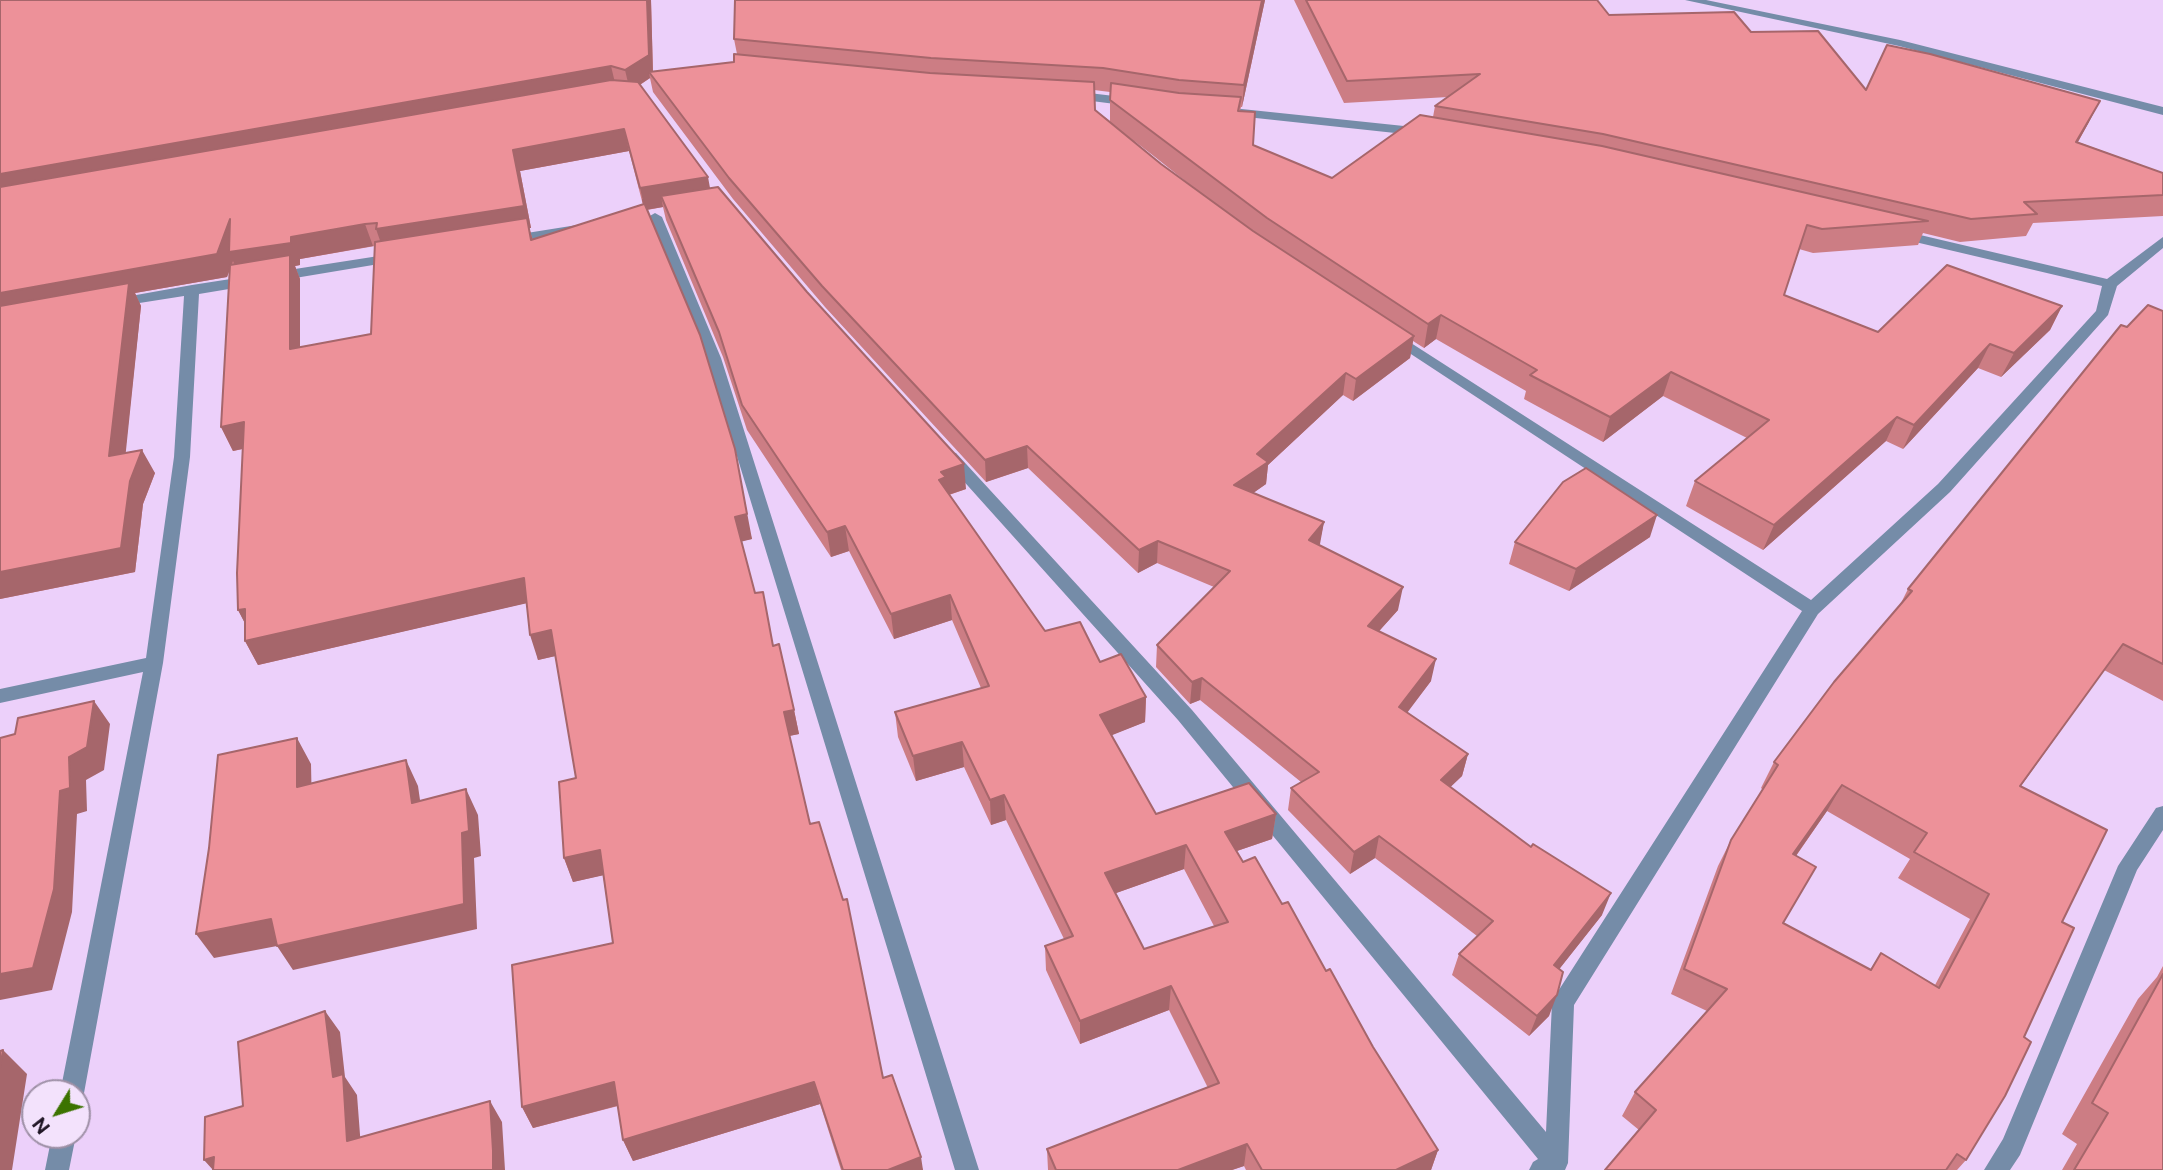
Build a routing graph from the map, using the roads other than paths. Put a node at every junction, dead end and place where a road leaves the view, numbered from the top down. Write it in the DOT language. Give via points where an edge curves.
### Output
graph roads {
  1 [pos="1690,0"];
  2 [pos="1054,93"];
  3 [pos="1140,103"];
  4 [pos="1217,111"];
  5 [pos="2163,111"];
  6 [pos="1436,134"];
  7 [pos="654,217"];
  8 [pos="587,227"];
  9 [pos="1880,229"];
  10 [pos="2163,241"];
  11 [pos="492,242"];
  12 [pos="410,255"];
  13 [pos="2110,284"];
  14 [pos="192,289"];
  15 [pos="96,306"];
  16 [pos="1373,324"];
  17 [pos="940,447"];
  18 [pos="1812,609"];
  19 [pos="155,663"];
  20 [pos="0,696"];
  21 [pos="2163,814"];
  22 [pos="75,1079"];
  23 [pos="61,1149"];
  24 [pos="1548,1167"];
  25 [pos="57,1170"];
  26 [pos="967,1170"];
  27 [pos="1996,1170"];
  1 -- 5 [label="street" via="1900,43"];
  2 -- 3 [label="street" via="1102,104"];
  4 -- 6 [label="street"];
  7 -- 26 [label="street" via="713,358"];
  8 -- 11 [label="street"];
  9 -- 13 [label="street"];
  10 -- 13 [label="street"];
  12 -- 14 [label="street"];
  13 -- 18 [label="street" via="2103,312 1954,478"];
  14 -- 15 [label="street"];
  14 -- 19 [label="street" via="182,457"];
  16 -- 18 [label="street"];
  17 -- 24 [label="street" via="1185,715"];
  18 -- 24 [label="street" via="1563,1003"];
  19 -- 20 [label="street"];
  19 -- 22 [label="street"];
  21 -- 27 [label="street" via="2128,866 2012,1147"];
  23 -- 25 [label="street"];
}
